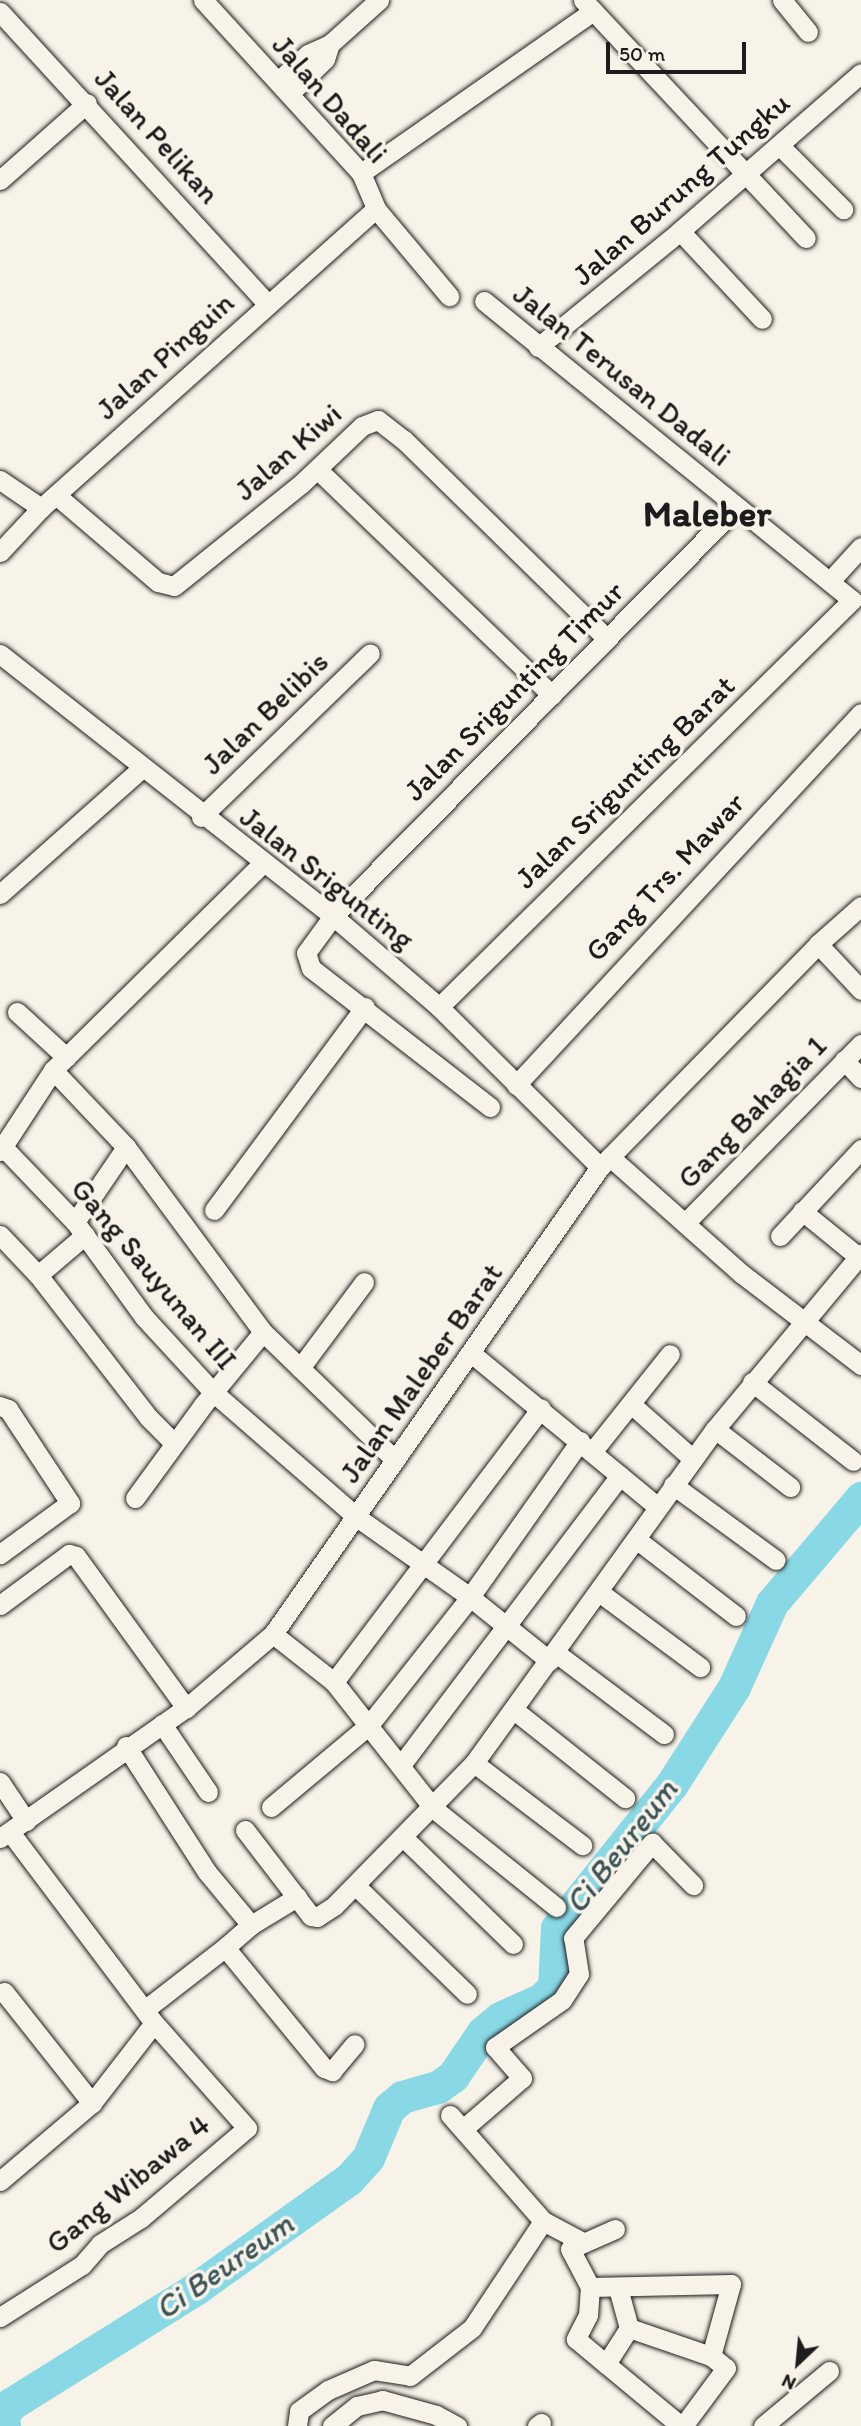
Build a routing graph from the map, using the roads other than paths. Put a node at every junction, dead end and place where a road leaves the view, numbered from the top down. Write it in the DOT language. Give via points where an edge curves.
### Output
graph roads {
  1 [pos="203,0"];
  2 [pos="379,0"];
  3 [pos="782,0"];
  4 [pos="588,5"];
  5 [pos="0,12"];
  6 [pos="808,32"];
  7 [pos="861,73"];
  8 [pos="283,88"];
  9 [pos="87,103"];
  10 [pos="779,145"];
  11 [pos="361,173"];
  12 [pos="744,175"];
  13 [pos="0,180"];
  14 [pos="376,209"];
  15 [pos="843,209"];
  16 [pos="680,231"];
  17 [pos="806,238"];
  18 [pos="449,296"];
  19 [pos="484,301"];
  20 [pos="267,303"];
  21 [pos="762,319"];
  22 [pos="538,347"];
  23 [pos="317,469"];
  24 [pos="0,480"];
  25 [pos="56,495"];
  26 [pos="737,507"];
  27 [pos="41,508"];
  28 [pos="861,547"];
  29 [pos="0,552"];
  30 [pos="830,581"];
  31 [pos="852,600"];
  32 [pos="607,639"];
  33 [pos="370,653"];
  34 [pos="0,654"];
  35 [pos="551,695"];
  36 [pos="861,713"];
  37 [pos="142,768"];
  38 [pos="201,817"];
  39 [pos="262,864"];
  40 [pos="0,894"];
  41 [pos="861,906"];
  42 [pos="333,916"];
  43 [pos="818,944"];
  44 [pos="861,990"];
  45 [pos="365,1007"];
  46 [pos="439,1007"];
  47 [pos="17,1012"];
  48 [pos="861,1044"];
  49 [pos="844,1059"];
  50 [pos="60,1064"];
  51 [pos="861,1078"];
  52 [pos="516,1085"];
  53 [pos="490,1107"];
  54 [pos="126,1147"];
  55 [pos="2,1149"];
  56 [pos="861,1149"];
  57 [pos="605,1162"];
  58 [pos="214,1210"];
  59 [pos="802,1211"];
  60 [pos="686,1222"];
  61 [pos="80,1229"];
  62 [pos="0,1235"];
  63 [pos="780,1236"];
  64 [pos="860,1257"];
  65 [pos="38,1275"];
  66 [pos="364,1282"];
  67 [pos="806,1322"];
  68 [pos="263,1332"];
  69 [pos="471,1353"];
  70 [pos="670,1354"];
  71 [pos="861,1365"];
  72 [pos="299,1368"];
  73 [pos="752,1382"];
  74 [pos="213,1392"];
  75 [pos="631,1404"];
  76 [pos="0,1406"];
  77 [pos="541,1408"];
  78 [pos="715,1429"];
  79 [pos="174,1443"];
  80 [pos="586,1446"];
  81 [pos="693,1459"];
  82 [pos="395,1460"];
  83 [pos="853,1461"];
  84 [pos="620,1475"];
  85 [pos="673,1485"];
  86 [pos="790,1487"];
  87 [pos="135,1498"];
  88 [pos="658,1507"];
  89 [pos="358,1518"];
  90 [pos="636,1539"];
  91 [pos="0,1553"];
  92 [pos="776,1560"];
  93 [pos="423,1564"];
  94 [pos="599,1592"];
  95 [pos="470,1597"];
  96 [pos="0,1605"];
  97 [pos="736,1616"];
  98 [pos="506,1624"];
  99 [pos="273,1634"];
  100 [pos="553,1657"];
  101 [pos="700,1667"];
  102 [pos="334,1682"];
  103 [pos="186,1708"];
  104 [pos="514,1710"];
  105 [pos="162,1724"];
  106 [pos="369,1725"];
  107 [pos="664,1734"];
  108 [pos="126,1746"];
  109 [pos="474,1763"];
  110 [pos="401,1765"];
  111 [pos="0,1782"];
  112 [pos="208,1792"];
  113 [pos="625,1798"];
  114 [pos="271,1807"];
  115 [pos="433,1808"];
  116 [pos="12,1830"];
  117 [pos="245,1830"];
  118 [pos="404,1838"];
  119 [pos="582,1844"];
  120 [pos="355,1885"];
  121 [pos="693,1885"];
  122 [pos="297,1897"];
  123 [pos="556,1908"];
  124 [pos="251,1926"];
  125 [pos="513,1944"];
  126 [pos="227,1946"];
  127 [pos="4,1992"];
  128 [pos="467,1994"];
  129 [pos="150,2016"];
  130 [pos="355,2044"];
  131 [pos="92,2103"];
  132 [pos="0,2181"];
  133 [pos="543,2221"];
  134 [pos="615,2229"];
  135 [pos="581,2241"];
  136 [pos="590,2287"];
  137 [pos="618,2288"];
  138 [pos="0,2317"];
  139 [pos="629,2328"];
  140 [pos="711,2356"];
  141 [pos="606,2364"];
  142 [pos="829,2371"];
  143 [pos="690,2423"];
  144 [pos="336,2425"];
  145 [pos="297,2426"];
  146 [pos="457,2426"];
  147 [pos="763,2426"];
  1 -- 8 [label="street, Jalan Dadali"];
  2 -- 8 [label="street" via="330,44 325,59"];
  3 -- 6 [label="street"];
  4 -- 11 [label="street"];
  4 -- 12 [label="street"];
  5 -- 9 [label="street, Jalan Pelikan"];
  7 -- 10 [label="street, Jalan Burung Tungku"];
  8 -- 11 [label="street, Jalan Dadali"];
  9 -- 13 [label="street"];
  9 -- 20 [label="street, Jalan Pelikan"];
  10 -- 12 [label="street, Jalan Burung Tungku"];
  10 -- 15 [label="street"];
  11 -- 14 [label="street, Jalan Dadali"];
  12 -- 16 [label="street, Jalan Burung Tungku"];
  12 -- 17 [label="street"];
  14 -- 18 [label="street, Jalan Dadali"];
  14 -- 20 [label="street, Jalan Pinguin"];
  16 -- 21 [label="street"];
  16 -- 22 [label="street, Jalan Burung Tungku"];
  19 -- 22 [label="street, Jalan Terusan Dadali"];
  20 -- 25 [label="street, Jalan Pinguin"];
  22 -- 26 [label="street, Jalan Terusan Dadali"];
  23 -- 25 [label="street, Jalan Kiwi" via="174,586 158,582"];
  23 -- 32 [label="street, Jalan Kiwi" via="362,426 382,422"];
  23 -- 35 [label="street"];
  24 -- 27 [label="street"];
  25 -- 27 [label="street, Jalan Pinguin"];
  26 -- 30 [label="street, Jalan Terusan Dadali"];
  26 -- 32 [label="street, Jalan Srigunting Timur"];
  27 -- 29 [label="street, Jalan Pinguin"];
  28 -- 30 [label="street"];
  30 -- 31 [label="street, Jalan Terusan Dadali"];
  31 -- 46 [label="street, Jalan Srigunting Barat"];
  32 -- 35 [label="street, Jalan Srigunting Timur"];
  33 -- 38 [label="street, Jalan Belibis"];
  34 -- 37 [label="street, Jalan Srigunting"];
  35 -- 42 [label="street, Jalan Srigunting Timur"];
  36 -- 52 [label="street, Gang Trs. Mawar"];
  37 -- 38 [label="street, Jalan Srigunting"];
  37 -- 40 [label="street"];
  38 -- 39 [label="street, Jalan Srigunting"];
  39 -- 42 [label="street, Jalan Srigunting"];
  39 -- 50 [label="street"];
  41 -- 43 [label="street, Jalan Maleber Barat"];
  42 -- 45 [label="street, Jalan Srigunting Timur" via="304,957 311,968"];
  42 -- 46 [label="street, Jalan Srigunting"];
  43 -- 44 [label="street"];
  43 -- 57 [label="street, Jalan Maleber Barat"];
  45 -- 53 [label="street"];
  45 -- 58 [label="street"];
  46 -- 52 [label="street, Jalan Srigunting"];
  47 -- 50 [label="street"];
  48 -- 49 [label="street, Gang Bahagia 1"];
  49 -- 51 [label="street"];
  49 -- 60 [label="street, Gang Bahagia 1"];
  50 -- 54 [label="street"];
  50 -- 55 [label="street"];
  52 -- 57 [label="street, Jalan Srigunting"];
  54 -- 61 [label="street"];
  54 -- 68 [label="street"];
  55 -- 61 [label="street, Gang Sauyunan III"];
  56 -- 59 [label="street"];
  57 -- 60 [label="street, Jalan Srigunting"];
  57 -- 69 [label="street, Jalan Maleber Barat"];
  59 -- 63 [label="street"];
  59 -- 64 [label="street"];
  60 -- 67 [label="street, Jalan Srigunting" via="742,1274"];
  61 -- 65 [label="street"];
  61 -- 74 [label="street, Gang Sauyunan III" via="180,1360"];
  62 -- 65 [label="street"];
  64 -- 67 [label="street"];
  65 -- 79 [label="street" via="148,1417"];
  66 -- 72 [label="street"];
  67 -- 71 [label="street, Jalan Srigunting"];
  67 -- 73 [label="street"];
  68 -- 72 [label="street"];
  68 -- 74 [label="street"];
  69 -- 77 [label="street"];
  69 -- 82 [label="street, Jalan Maleber Barat"];
  70 -- 75 [label="street"];
  72 -- 82 [label="street"];
  73 -- 78 [label="street"];
  73 -- 83 [label="street"];
  74 -- 79 [label="street"];
  74 -- 89 [label="street, Gang Sauyunan III"];
  75 -- 80 [label="street"];
  75 -- 81 [label="street"];
  76 -- 91 [label="street" via="8,1409 70,1503"];
  77 -- 80 [label="street"];
  77 -- 93 [label="street"];
  78 -- 81 [label="street"];
  78 -- 86 [label="street"];
  79 -- 87 [label="street"];
  80 -- 84 [label="street"];
  80 -- 95 [label="street"];
  81 -- 85 [label="street"];
  82 -- 89 [label="street, Jalan Maleber Barat"];
  84 -- 88 [label="street"];
  84 -- 98 [label="street"];
  85 -- 88 [label="street"];
  85 -- 92 [label="street"];
  88 -- 90 [label="street"];
  89 -- 93 [label="street, Gang Sauyunan III"];
  89 -- 99 [label="street, Jalan Maleber Barat"];
  90 -- 94 [label="street"];
  90 -- 97 [label="street"];
  93 -- 95 [label="street, Gang Sauyunan III"];
  93 -- 102 [label="street"];
  94 -- 100 [label="street"];
  94 -- 101 [label="street"];
  95 -- 98 [label="street, Gang Sauyunan III"];
  95 -- 106 [label="street"];
  96 -- 103 [label="street" via="69,1554 76,1556"];
  98 -- 100 [label="street, Gang Sauyunan III"];
  98 -- 110 [label="street"];
  99 -- 102 [label="street"];
  99 -- 103 [label="street, Jalan Maleber Barat"];
  100 -- 104 [label="street"];
  100 -- 107 [label="street, Gang Sauyunan III"];
  102 -- 106 [label="street"];
  103 -- 105 [label="street, Jalan Maleber Barat"];
  104 -- 109 [label="street"];
  104 -- 113 [label="street"];
  105 -- 108 [label="street, Jalan Maleber Barat"];
  105 -- 112 [label="street"];
  106 -- 110 [label="street"];
  106 -- 114 [label="street"];
  108 -- 116 [label="street, Jalan Maleber Barat"];
  108 -- 124 [label="street" via="207,1872"];
  109 -- 115 [label="street"];
  109 -- 119 [label="street"];
  110 -- 115 [label="street"];
  111 -- 116 [label="street"];
  115 -- 118 [label="street"];
  115 -- 123 [label="street"];
  116 -- 129 [label="street"];
  117 -- 122 [label="street"];
  118 -- 120 [label="street"];
  118 -- 125 [label="street"];
  120 -- 122 [label="street" via="317,1917"];
  120 -- 128 [label="street"];
  121 -- 133 [label="street" via="652,1843 573,1938 579,1974 562,2000 495,2047 522,2078 456,2122"];
  122 -- 124 [label="street"];
  124 -- 126 [label="street"];
  126 -- 129 [label="street"];
  126 -- 130 [label="street" via="324,2068 332,2071"];
  127 -- 131 [label="street"];
  129 -- 131 [label="street"];
  129 -- 138 [label="street, Gang Wibawa 4" via="247,2127 141,2218 100,2244 82,2265"];
  131 -- 132 [label="street"];
  133 -- 135 [label="street"];
  133 -- 145 [label="street" via="472,2329 410,2376 374,2370 328,2390 299,2411"];
  134 -- 135 [label="street"];
  135 -- 136 [label="street" via="570,2249"];
  136 -- 137 [label="street"];
  136 -- 141 [label="street" via="588,2315 576,2339"];
  137 -- 139 [label="street"];
  137 -- 140 [label="street" via="731,2284"];
  139 -- 140 [label="street"];
  139 -- 141 [label="street"];
  140 -- 143 [label="street" via="726,2368"];
  141 -- 143 [label="street"];
  142 -- 147 [label="street"];
  144 -- 146 [label="street" via="357,2406 382,2400 436,2414"];
}
